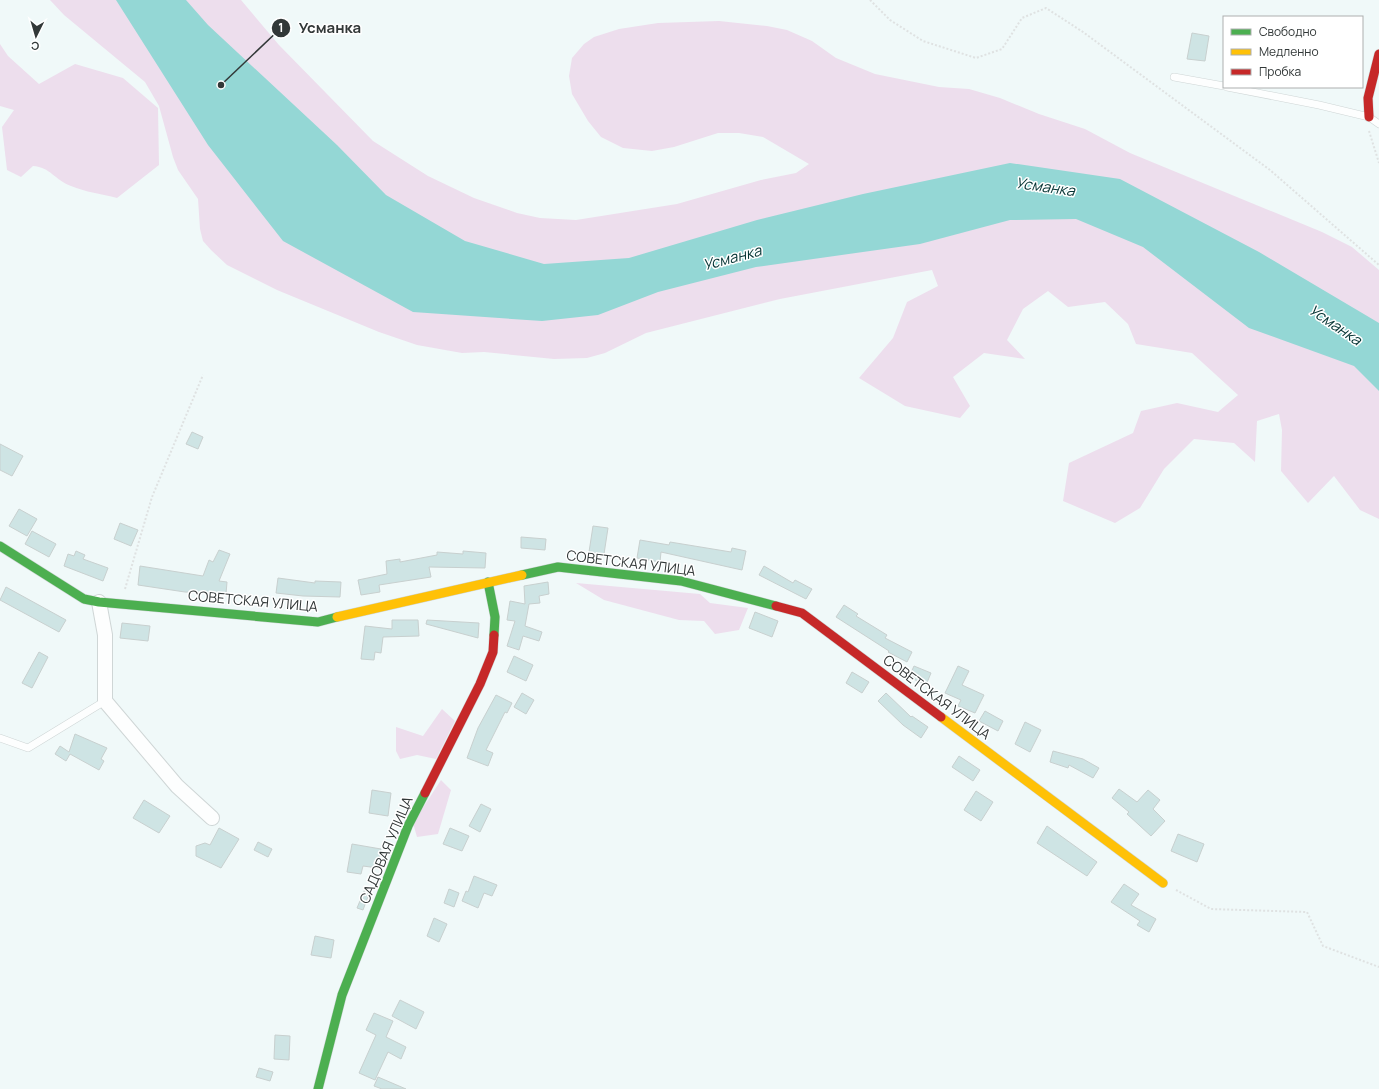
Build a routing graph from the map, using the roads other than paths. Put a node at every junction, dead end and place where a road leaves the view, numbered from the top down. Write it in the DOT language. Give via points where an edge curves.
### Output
graph roads {
  1 [pos="1379,54"];
  2 [pos="1174,77"];
  3 [pos="1223,86"];
  4 [pos="1232,88"];
  5 [pos="1369,117"];
  6 [pos="1379,124"];
  7 [pos="0,546"];
  8 [pos="488,582"];
  9 [pos="99,602"];
  10 [pos="105,701"];
  11 [pos="0,738"];
  12 [pos="212,818"];
  13 [pos="1163,883"];
  14 [pos="318,1089"];
  1 -- 5 [label="street" via="1368,98"];
  2 -- 3 [label="lane"];
  4 -- 5 [label="lane"];
  5 -- 6 [label="lane"];
  7 -- 9 [label="street, СОВЕТСКАЯ УЛИЦА" via="84,599"];
  8 -- 9 [label="street, СОВЕТСКАЯ УЛИЦА" via="318,622"];
  8 -- 13 [label="street, СОВЕТСКАЯ УЛИЦА" via="558,568 681,581 802,613"];
  8 -- 14 [label="street, САДОВАЯ УЛИЦА" via="496,617 493,652 480,684 408,826 342,996"];
  9 -- 10 [label="street" via="104,635"];
  10 -- 11 [label="lane" via="28,748"];
  10 -- 12 [label="street" via="177,786"];
}
